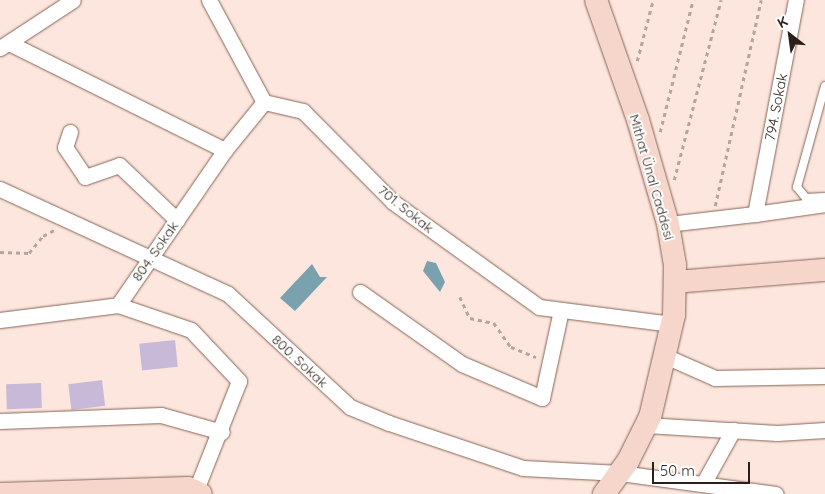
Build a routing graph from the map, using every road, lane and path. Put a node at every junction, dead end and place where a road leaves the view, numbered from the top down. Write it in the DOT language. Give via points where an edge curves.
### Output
graph roads {
  1 [pos="73,0"];
  2 [pos="209,0"];
  3 [pos="596,0"];
  4 [pos="653,0"];
  5 [pos="693,0"];
  6 [pos="721,0"];
  7 [pos="761,0"];
  8 [pos="796,0"];
  9 [pos="5,46"];
  10 [pos="636,66"];
  11 [pos="825,86"];
  12 [pos="264,102"];
  13 [pos="70,132"];
  14 [pos="658,139"];
  15 [pos="225,150"];
  16 [pos="672,186"];
  17 [pos="0,189"];
  18 [pos="825,196"];
  19 [pos="825,204"];
  20 [pos="755,214"];
  21 [pos="712,219"];
  22 [pos="176,220"];
  23 [pos="72,222"];
  24 [pos="668,224"];
  25 [pos="0,252"];
  26 [pos="151,257"];
  27 [pos="825,270"];
  28 [pos="675,282"];
  29 [pos="360,292"];
  30 [pos="460,297"];
  31 [pos="118,305"];
  32 [pos="561,310"];
  33 [pos="0,320"];
  34 [pos="672,324"];
  35 [pos="665,356"];
  36 [pos="550,362"];
  37 [pos="825,376"];
  38 [pos="0,421"];
  39 [pos="646,425"];
  40 [pos="732,430"];
  41 [pos="825,430"];
  42 [pos="222,432"];
  43 [pos="620,473"];
  44 [pos="703,484"];
  45 [pos="197,493"];
  46 [pos="0,494"];
  47 [pos="604,494"];
  48 [pos="776,494"];
  1 -- 9 [label="street"];
  2 -- 12 [label="street"];
  3 -- 24 [label="main road, Mithat Ünal Caddesi"];
  4 -- 10 [label="path"];
  5 -- 14 [label="path"];
  6 -- 16 [label="path"];
  7 -- 21 [label="path"];
  8 -- 20 [label="street, 794. Sokak"];
  9 -- 15 [label="street"];
  11 -- 18 [label="lane" via="797,187 806,198"];
  12 -- 15 [label="street, 804. Sokak"];
  12 -- 32 [label="street, 701. Sokak" via="304,111 393,202 540,308"];
  13 -- 22 [label="street" via="65,147 85,177 118,165"];
  15 -- 22 [label="street, 804. Sokak"];
  17 -- 23 [label="street, 800. Sokak"];
  19 -- 20 [label="street"];
  20 -- 21 [label="street"];
  21 -- 24 [label="street"];
  22 -- 26 [label="street, 804. Sokak"];
  23 -- 25 [label="path" via="43,236 29,253"];
  23 -- 26 [label="street, 800. Sokak"];
  24 -- 28 [label="main road, Mithat Ünal Caddesi"];
  26 -- 31 [label="street, 804. Sokak"];
  26 -- 43 [label="street, 800. Sokak" via="228,294 350,407 523,468"];
  27 -- 28 [label="main road"];
  28 -- 34 [label="main road, Mithat Ünal Caddesi"];
  29 -- 36 [label="street" via="462,364 542,398"];
  30 -- 36 [label="path" via="470,318 488,319 511,347"];
  31 -- 33 [label="street"];
  31 -- 42 [label="street" via="191,330 239,381"];
  32 -- 34 [label="street, 701. Sokak"];
  32 -- 36 [label="street"];
  34 -- 35 [label="main road, Mithat Ünal Caddesi"];
  35 -- 37 [label="street" via="716,378"];
  35 -- 39 [label="main road, Mithat Ünal Caddesi"];
  38 -- 42 [label="street" via="161,415"];
  39 -- 40 [label="street"];
  39 -- 43 [label="main road, Mithat Ünal Caddesi"];
  40 -- 41 [label="street"];
  40 -- 44 [label="street"];
  42 -- 45 [label="street"];
  43 -- 44 [label="street, 800. Sokak"];
  43 -- 47 [label="main road, Mithat Ünal Caddesi"];
  44 -- 48 [label="street, 800. Sokak"];
  45 -- 46 [label="main road" via="188,488"];
}
